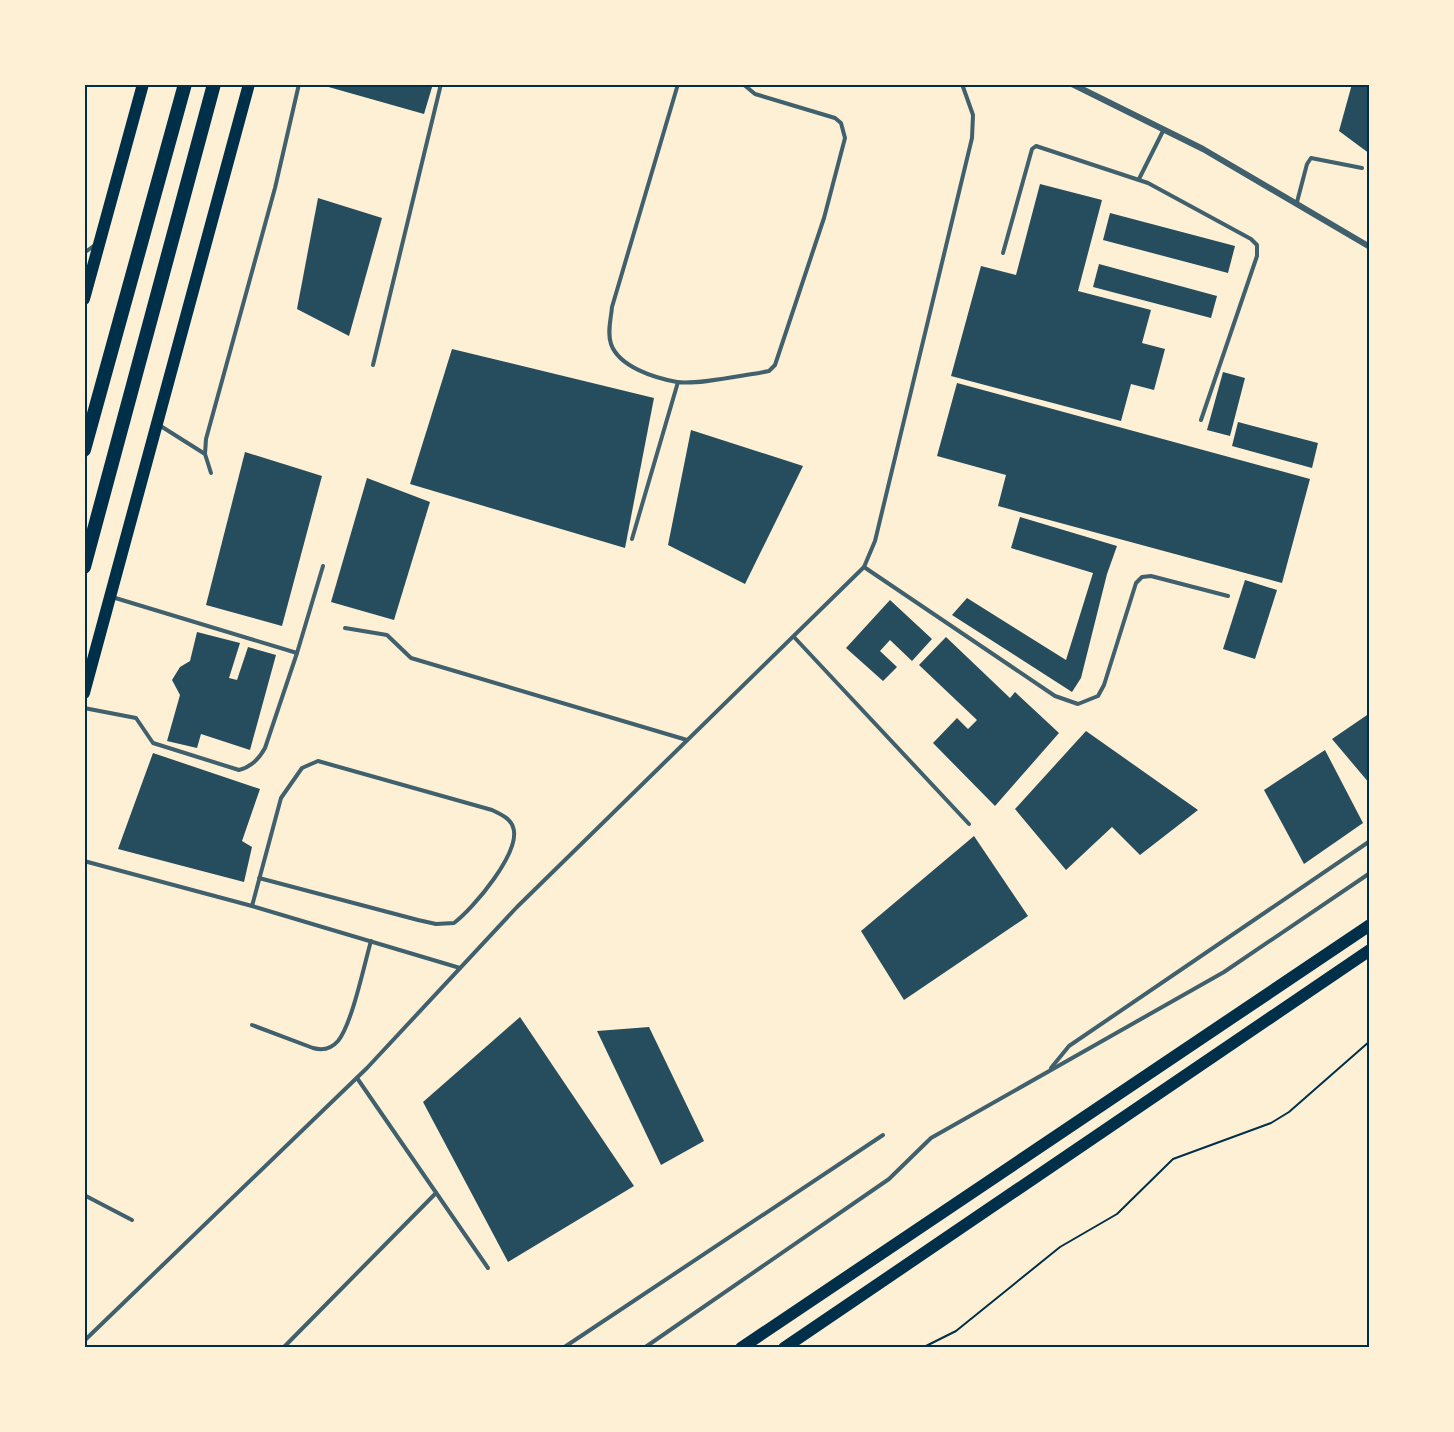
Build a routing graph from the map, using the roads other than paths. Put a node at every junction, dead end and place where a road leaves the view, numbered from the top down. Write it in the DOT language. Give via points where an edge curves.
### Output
graph roads {
  1 [pos="143,84"];
  2 [pos="185,84"];
  3 [pos="214,84"];
  4 [pos="249,84"];
  5 [pos="299,84"];
  6 [pos="441,84"];
  7 [pos="678,84"];
  8 [pos="743,84"];
  9 [pos="962,84"];
  10 [pos="1072,84"];
  11 [pos="1164,128"];
  12 [pos="1362,168"];
  13 [pos="1139,180"];
  14 [pos="1296,202"];
  15 [pos="99,243"];
  16 [pos="1370,247"];
  17 [pos="1003,253"];
  18 [pos="84,254"];
  19 [pos="84,299"];
  20 [pos="373,365"];
  21 [pos="678,382"];
  22 [pos="1201,420"];
  23 [pos="156,423"];
  24 [pos="84,450"];
  25 [pos="205,454"];
  26 [pos="211,473"];
  27 [pos="632,539"];
  28 [pos="323,566"];
  29 [pos="84,567"];
  30 [pos="864,567"];
  31 [pos="111,596"];
  32 [pos="1228,596"];
  33 [pos="345,628"];
  34 [pos="794,637"];
  35 [pos="297,653"];
  36 [pos="84,693"];
  37 [pos="84,708"];
  38 [pos="688,740"];
  39 [pos="969,824"];
  40 [pos="1370,841"];
  41 [pos="84,861"];
  42 [pos="1370,873"];
  43 [pos="259,878"];
  44 [pos="252,906"];
  45 [pos="1370,925"];
  46 [pos="371,941"];
  47 [pos="1370,950"];
  48 [pos="459,968"];
  49 [pos="252,1025"];
  50 [pos="1050,1069"];
  51 [pos="357,1078"];
  52 [pos="883,1135"];
  53 [pos="436,1193"];
  54 [pos="84,1195"];
  55 [pos="132,1220"];
  56 [pos="488,1268"];
  57 [pos="84,1341"];
  58 [pos="283,1348"];
  59 [pos="563,1348"];
  60 [pos="644,1348"];
  61 [pos="741,1348"];
  62 [pos="784,1348"];
  1 -- 15 [label="main road"];
  2 -- 24 [label="highway"];
  3 -- 29 [label="highway"];
  4 -- 23 [label="main road"];
  5 -- 25 [label="lane"];
  6 -- 20 [label="lane"];
  7 -- 21 [label="lane" via="612,307 609,330 618,356 635,369"];
  8 -- 21 [label="lane" via="755,94 835,118 845,138 824,218 775,365 759,373"];
  9 -- 30 [label="lane" via="973,115 972,138 875,541"];
  10 -- 11 [label="street"];
  11 -- 13 [label="lane"];
  11 -- 14 [label="street"];
  12 -- 14 [label="lane" via="1311,158"];
  13 -- 17 [label="lane" via="1036,146"];
  13 -- 22 [label="lane" via="1251,239 1258,249"];
  14 -- 16 [label="street"];
  15 -- 18 [label="lane"];
  15 -- 19 [label="main road"];
  21 -- 27 [label="lane"];
  23 -- 25 [label="lane"];
  23 -- 31 [label="main road"];
  25 -- 26 [label="lane"];
  28 -- 35 [label="lane"];
  30 -- 32 [label="lane" via="1055,696 1078,704 1098,696 1104,685 1136,583 1142,577"];
  30 -- 34 [label="lane"];
  31 -- 35 [label="lane"];
  31 -- 36 [label="main road"];
  33 -- 38 [label="lane" via="387,636 411,658"];
  34 -- 38 [label="lane"];
  34 -- 39 [label="lane"];
  35 -- 37 [label="lane" via="265,748 260,757 239,770 153,743 136,718"];
  38 -- 48 [label="lane"];
  40 -- 50 [label="lane" via="1070,1046"];
  41 -- 44 [label="lane"];
  42 -- 50 [label="lane" via="1224,972"];
  43 -- 43 [label="lane" via="281,798 302,768 318,761 492,810 510,820 514,828 505,859 489,890 454,923 418,920"];
  43 -- 44 [label="lane"];
  44 -- 46 [label="lane"];
  45 -- 61 [label="main road"];
  46 -- 48 [label="lane"];
  46 -- 49 [label="lane" via="344,1033 329,1048 313,1048"];
  47 -- 62 [label="main road"];
  48 -- 51 [label="lane"];
  50 -- 60 [label="lane" via="931,1138 889,1179"];
  51 -- 53 [label="lane"];
  51 -- 57 [label="lane"];
  52 -- 59 [label="lane"];
  53 -- 56 [label="lane"];
  53 -- 58 [label="lane"];
  54 -- 55 [label="lane"];
}
